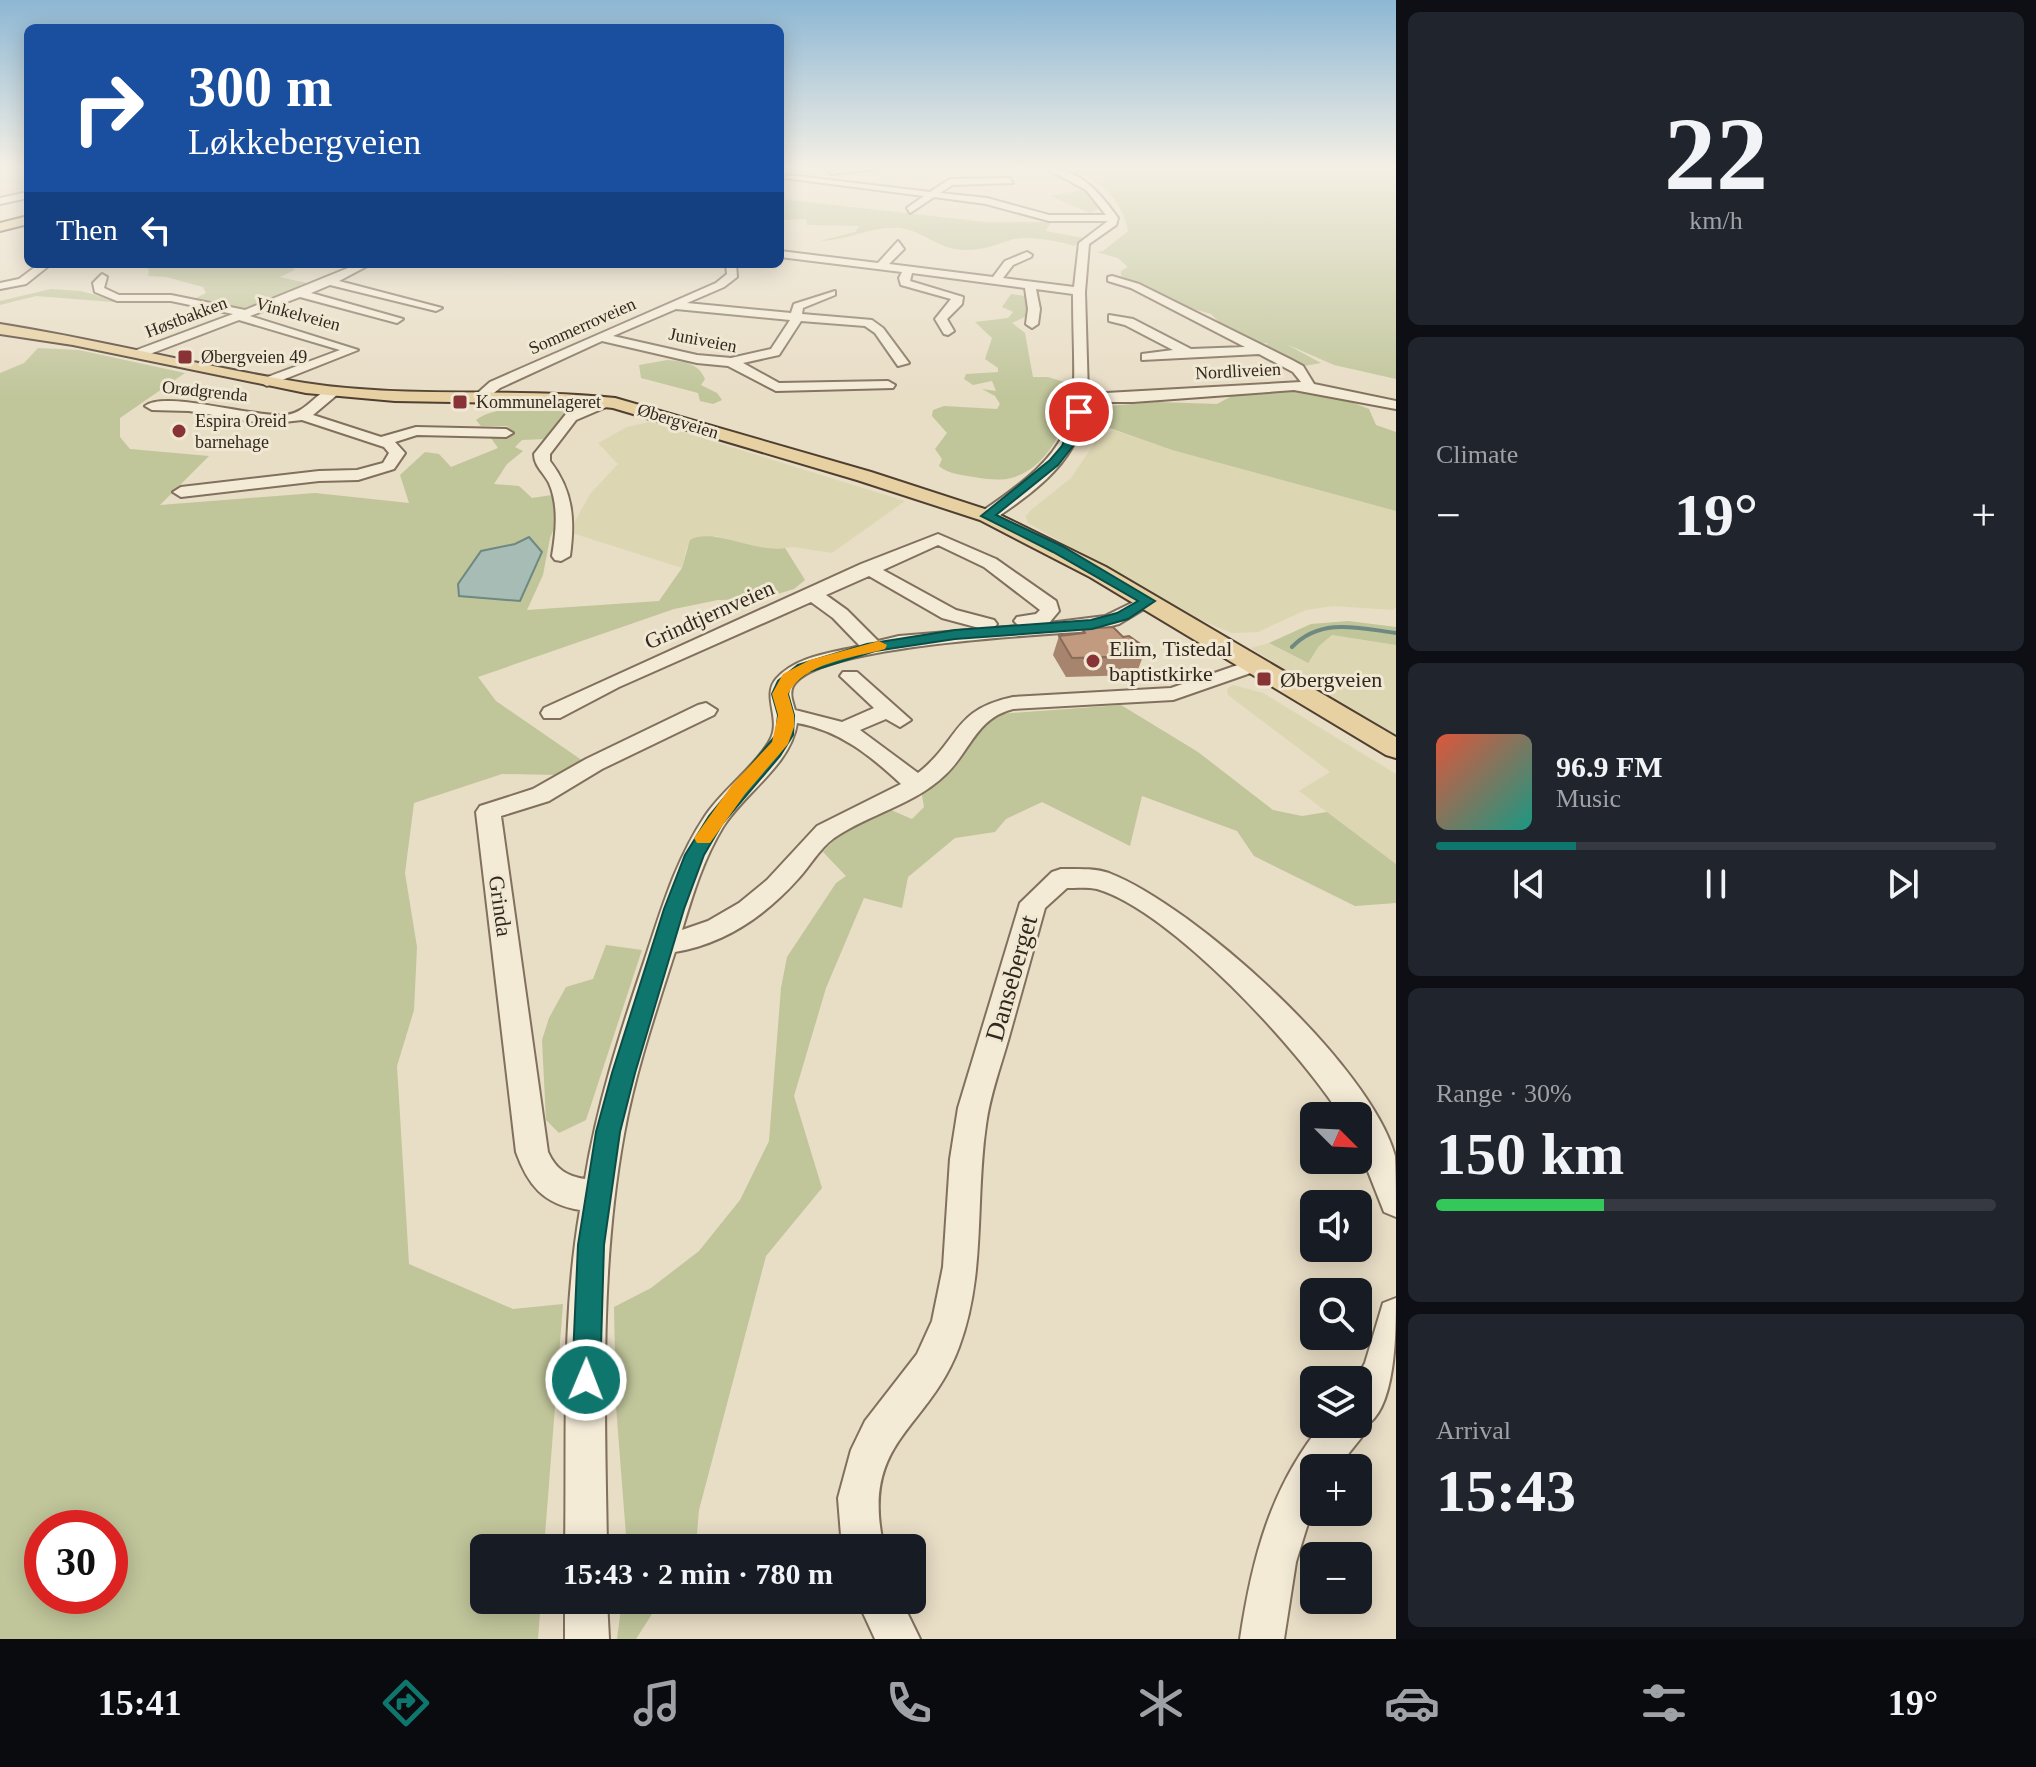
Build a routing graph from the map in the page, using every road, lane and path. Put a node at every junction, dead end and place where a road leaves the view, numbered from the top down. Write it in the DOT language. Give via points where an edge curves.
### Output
graph roads {
  1 [pos="898,245"];
  2 [pos="1084,245"];
  3 [pos="784,248"];
  4 [pos="1027,255"];
  5 [pos="881,266"];
  6 [pos="41,268"];
  7 [pos="358,268"];
  8 [pos="733,268"];
  9 [pos="908,270"];
  10 [pos="102,277"];
  11 [pos="1112,279"];
  12 [pos="996,281"];
  13 [pos="329,282"];
  14 [pos="1030,285"];
  15 [pos="0,286"];
  16 [pos="1079,291"];
  17 [pos="299,293"];
  18 [pos="831,293"];
  19 [pos="400,299"];
  20 [pos="674,305"];
  21 [pos="436,308"];
  22 [pos="369,311"];
  23 [pos="242,315"];
  24 [pos="797,317"];
  25 [pos="1113,318"];
  26 [pos="397,319"];
  27 [pos="1032,324"];
  28 [pos="0,329"];
  29 [pos="948,331"];
  30 [pos="602,337"];
  31 [pos="1260,350"];
  32 [pos="1187,352"];
  33 [pos="138,354"];
  34 [pos="1147,357"];
  35 [pos="731,362"];
  36 [pos="903,363"];
  37 [pos="267,382"];
  38 [pos="888,385"];
  39 [pos="1306,387"];
  40 [pos="333,391"];
  41 [pos="479,398"];
  42 [pos="1080,398"];
  43 [pos="606,402"];
  44 [pos="1396,405"];
  45 [pos="152,406"];
  46 [pos="303,416"];
  47 [pos="506,433"];
  48 [pos="382,441"];
  49 [pos="181,492"];
  50 [pos="987,516"];
  51 [pos="561,556"];
  52 [pos="867,568"];
  53 [pos="812,594"];
  54 [pos="1148,601"];
  55 [pos="872,647"];
  56 [pos="1255,665"];
  57 [pos="850,676"];
  58 [pos="706,710"];
  59 [pos="552,713"];
  60 [pos="786,715"];
  61 [pos="845,729"];
  62 [pos="1396,749"];
  63 [pos="915,783"];
  64 [pos="665,943"];
  65 [pos="597,1196"];
  66 [pos="1396,1201"];
  67 [pos="1396,1316"];
  68 [pos="1372,1392"];
  69 [pos="1337,1438"];
  70 [pos="586,1534"];
  71 [pos="861,1534"];
  72 [pos="586,1614"];
  73 [pos="885,1614"];
  74 [pos="587,1639"];
  75 [pos="898,1639"];
  76 [pos="1262,1639"];
  1 -- 5 [label="street"];
  2 -- 16 [label="street"];
  3 -- 5 [label="street"];
  4 -- 12 [label="street" via="1009,263"];
  5 -- 9 [label="street"];
  6 -- 15 [label="street" via="22,282"];
  7 -- 13 [label="street, Høstbakken"];
  8 -- 20 [label="street, Sommerroveien" via="729,280"];
  9 -- 12 [label="street"];
  9 -- 29 [label="street" via="905,283 957,297 941,319"];
  10 -- 23 [label="street, Høstbakken" via="99,290 112,296 171,298"];
  11 -- 31 [label="street"];
  12 -- 14 [label="street"];
  13 -- 17 [label="street, Høstbakken"];
  13 -- 19 [label="street"];
  14 -- 16 [label="street"];
  14 -- 27 [label="street"];
  16 -- 42 [label="street"];
  17 -- 22 [label="street"];
  17 -- 23 [label="street, Høstbakken"];
  18 -- 24 [label="street" via="798,306"];
  19 -- 21 [label="street"];
  19 -- 22 [label="street"];
  20 -- 24 [label="street"];
  20 -- 30 [label="street, Sommerroveien"];
  22 -- 26 [label="street"];
  23 -- 33 [label="street, Høstbakken"];
  23 -- 37 [label="street, Vinkelveien" via="352,350"];
  24 -- 35 [label="street" via="775,352"];
  24 -- 36 [label="street" via="873,325"];
  25 -- 32 [label="street"];
  28 -- 33 [label="main road, Øbergveien"];
  30 -- 35 [label="street, Juniveien"];
  30 -- 41 [label="street, Sommerroveien" via="495,385"];
  31 -- 32 [label="street"];
  31 -- 39 [label="street" via="1298,369"];
  32 -- 34 [label="street"];
  33 -- 37 [label="main road, Øbergveien"];
  35 -- 38 [label="street, Juniveien" via="776,387"];
  37 -- 40 [label="main road, Øbergveien"];
  39 -- 42 [label="street, Nordliveien"];
  39 -- 44 [label="street, Nordliveien"];
  40 -- 41 [label="main road, Øbergveien"];
  40 -- 46 [label="street"];
  41 -- 43 [label="main road, Øbergveien"];
  42 -- 50 [label="street" via="1067,446 1035,481"];
  43 -- 50 [label="main road, Øbergveien"];
  43 -- 51 [label="street" via="571,417 542,454 567,517"];
  45 -- 46 [label="street, Orødgrenda" via="175,404 279,419"];
  46 -- 48 [label="street, Orødgrenda"];
  47 -- 48 [label="street" via="416,431"];
  48 -- 49 [label="street" via="397,457 370,473"];
  50 -- 54 [label="main road, Øbergveien"];
  52 -- 52 [label="street, Grindtjernveien" via="938,539 990,563 1044,601 1050,611 1036,620 979,623 949,614"];
  52 -- 53 [label="street, Grindtjernveien"];
  53 -- 55 [label="street"];
  53 -- 59 [label="street, Grindtjernveien"];
  54 -- 55 [label="street" via="1092,625 955,634"];
  54 -- 56 [label="main road, Øbergveien"];
  55 -- 60 [label="street" via="794,673 780,694"];
  56 -- 62 [label="main road, Øbergveien"];
  56 -- 63 [label="street" via="1173,694 999,705 980,714 939,769"];
  57 -- 61 [label="street" via="894,715"];
  58 -- 65 [label="street, Grinda" via="541,795 488,812 532,1152 548,1183"];
  60 -- 61 [label="street"];
  60 -- 64 [label="street" via="780,744 703,838"];
  61 -- 63 [label="street"];
  63 -- 64 [label="street" via="823,835 745,914 689,941"];
  64 -- 65 [label="street" via="623,1073"];
  65 -- 70 [label="street" via="586,1353"];
  66 -- 71 [label="street, Danseberget" via="1357,1113 1317,1057 1248,983 1171,919 1129,892 1087,878 1048,885 1033,903 975,1100 964,1253 952,1319 940,1351 880,1432 863,1469"];
  67 -- 68 [label="street" via="1388,1358"];
  69 -- 76 [label="street" via="1300,1488 1289,1515 1273,1563"];
  72 -- 74 [label="street"];
  73 -- 75 [label="street"];
}
